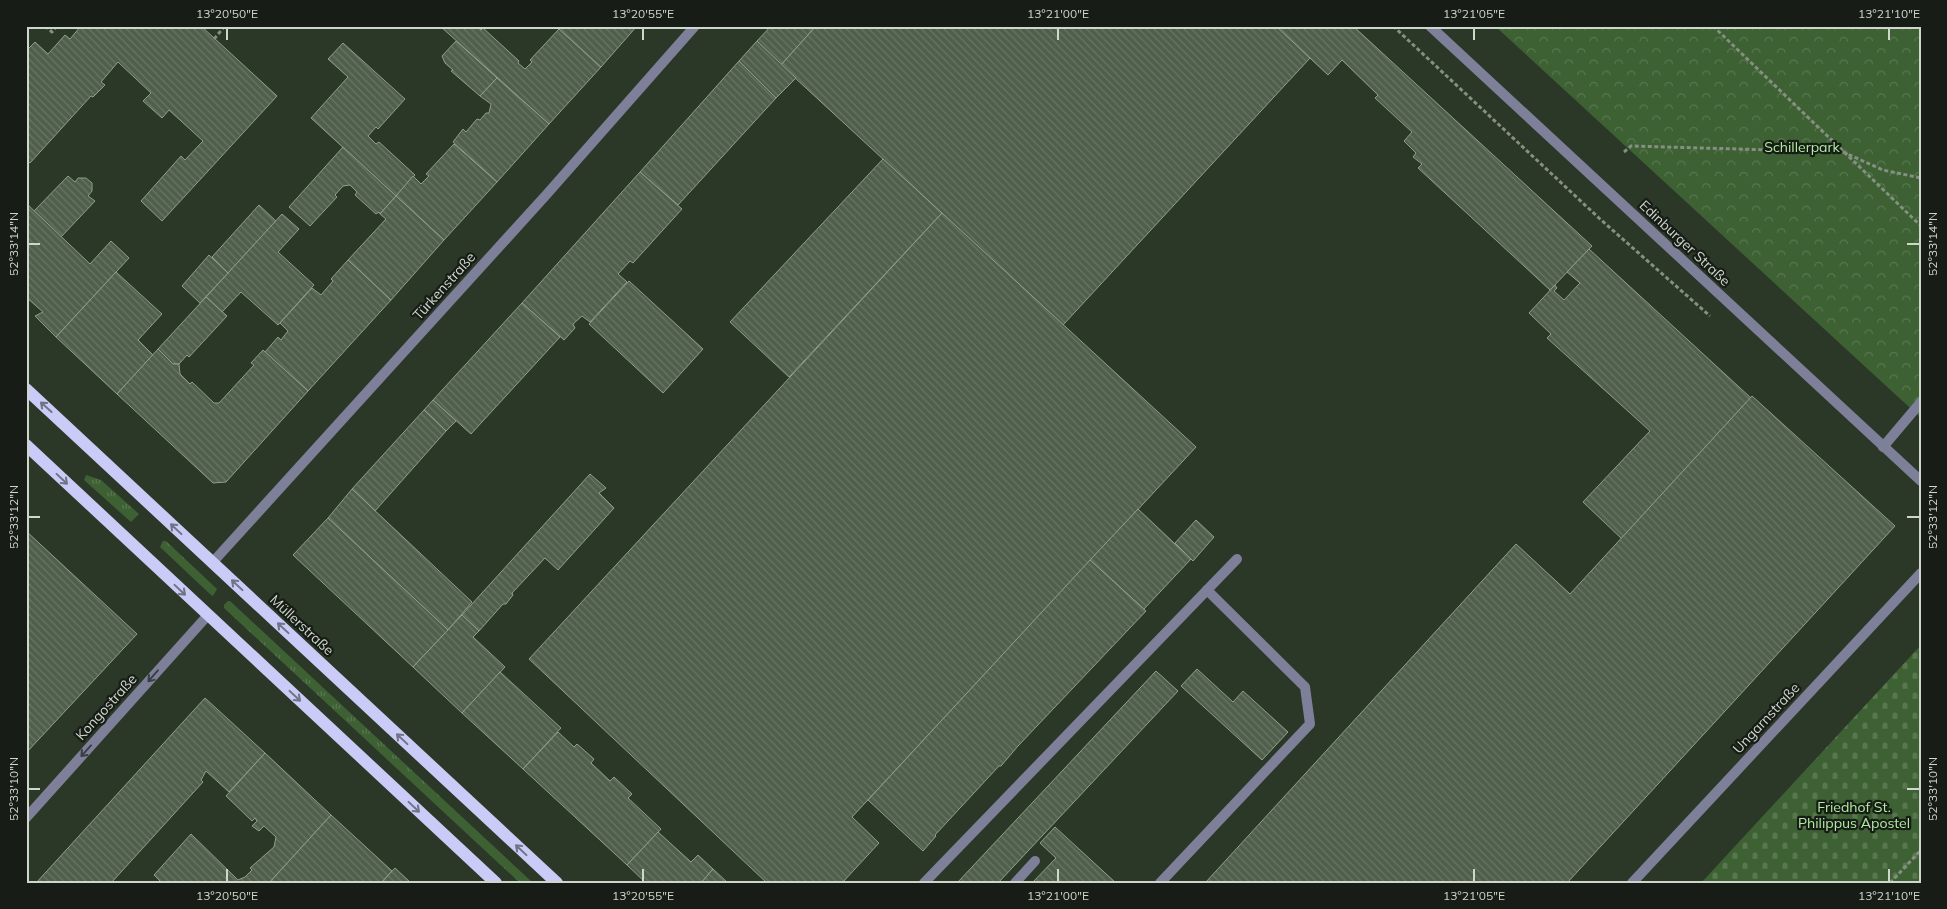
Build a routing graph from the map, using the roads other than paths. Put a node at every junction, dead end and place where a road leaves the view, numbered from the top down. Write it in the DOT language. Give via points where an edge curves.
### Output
graph roads {
  1 [pos="695,26"];
  2 [pos="1430,26"];
  3 [pos="26,389"];
  4 [pos="1921,402"];
  5 [pos="26,445"];
  6 [pos="1883,447"];
  7 [pos="1921,482"];
  8 [pos="1236,559"];
  9 [pos="212,563"];
  10 [pos="1921,572"];
  11 [pos="1207,590"];
  12 [pos="208,615"];
  13 [pos="26,818"];
  14 [pos="1035,861"];
  15 [pos="496,883"];
  16 [pos="556,883"];
  17 [pos="924,883"];
  18 [pos="1015,883"];
  19 [pos="1160,883"];
  20 [pos="1632,883"];
  1 -- 9 [label="street, Türkenstraße"];
  2 -- 6 [label="street, Edinburger Straße"];
  9 -- 3 [label="main road, Müllerstraße, one-way"];
  4 -- 6 [label="street"];
  5 -- 12 [label="main road, one-way"];
  6 -- 7 [label="street, Edinburger Straße"];
  8 -- 11 [label="street"];
  16 -- 9 [label="main road, Müllerstraße, one-way"];
  10 -- 20 [label="street, Ungarnstraße"];
  11 -- 17 [label="street"];
  11 -- 19 [label="street" via="1305,687 1310,724"];
  12 -- 13 [label="street, Kongostraße, one-way"];
  12 -- 15 [label="main road, one-way"];
  14 -- 18 [label="street"];
}
